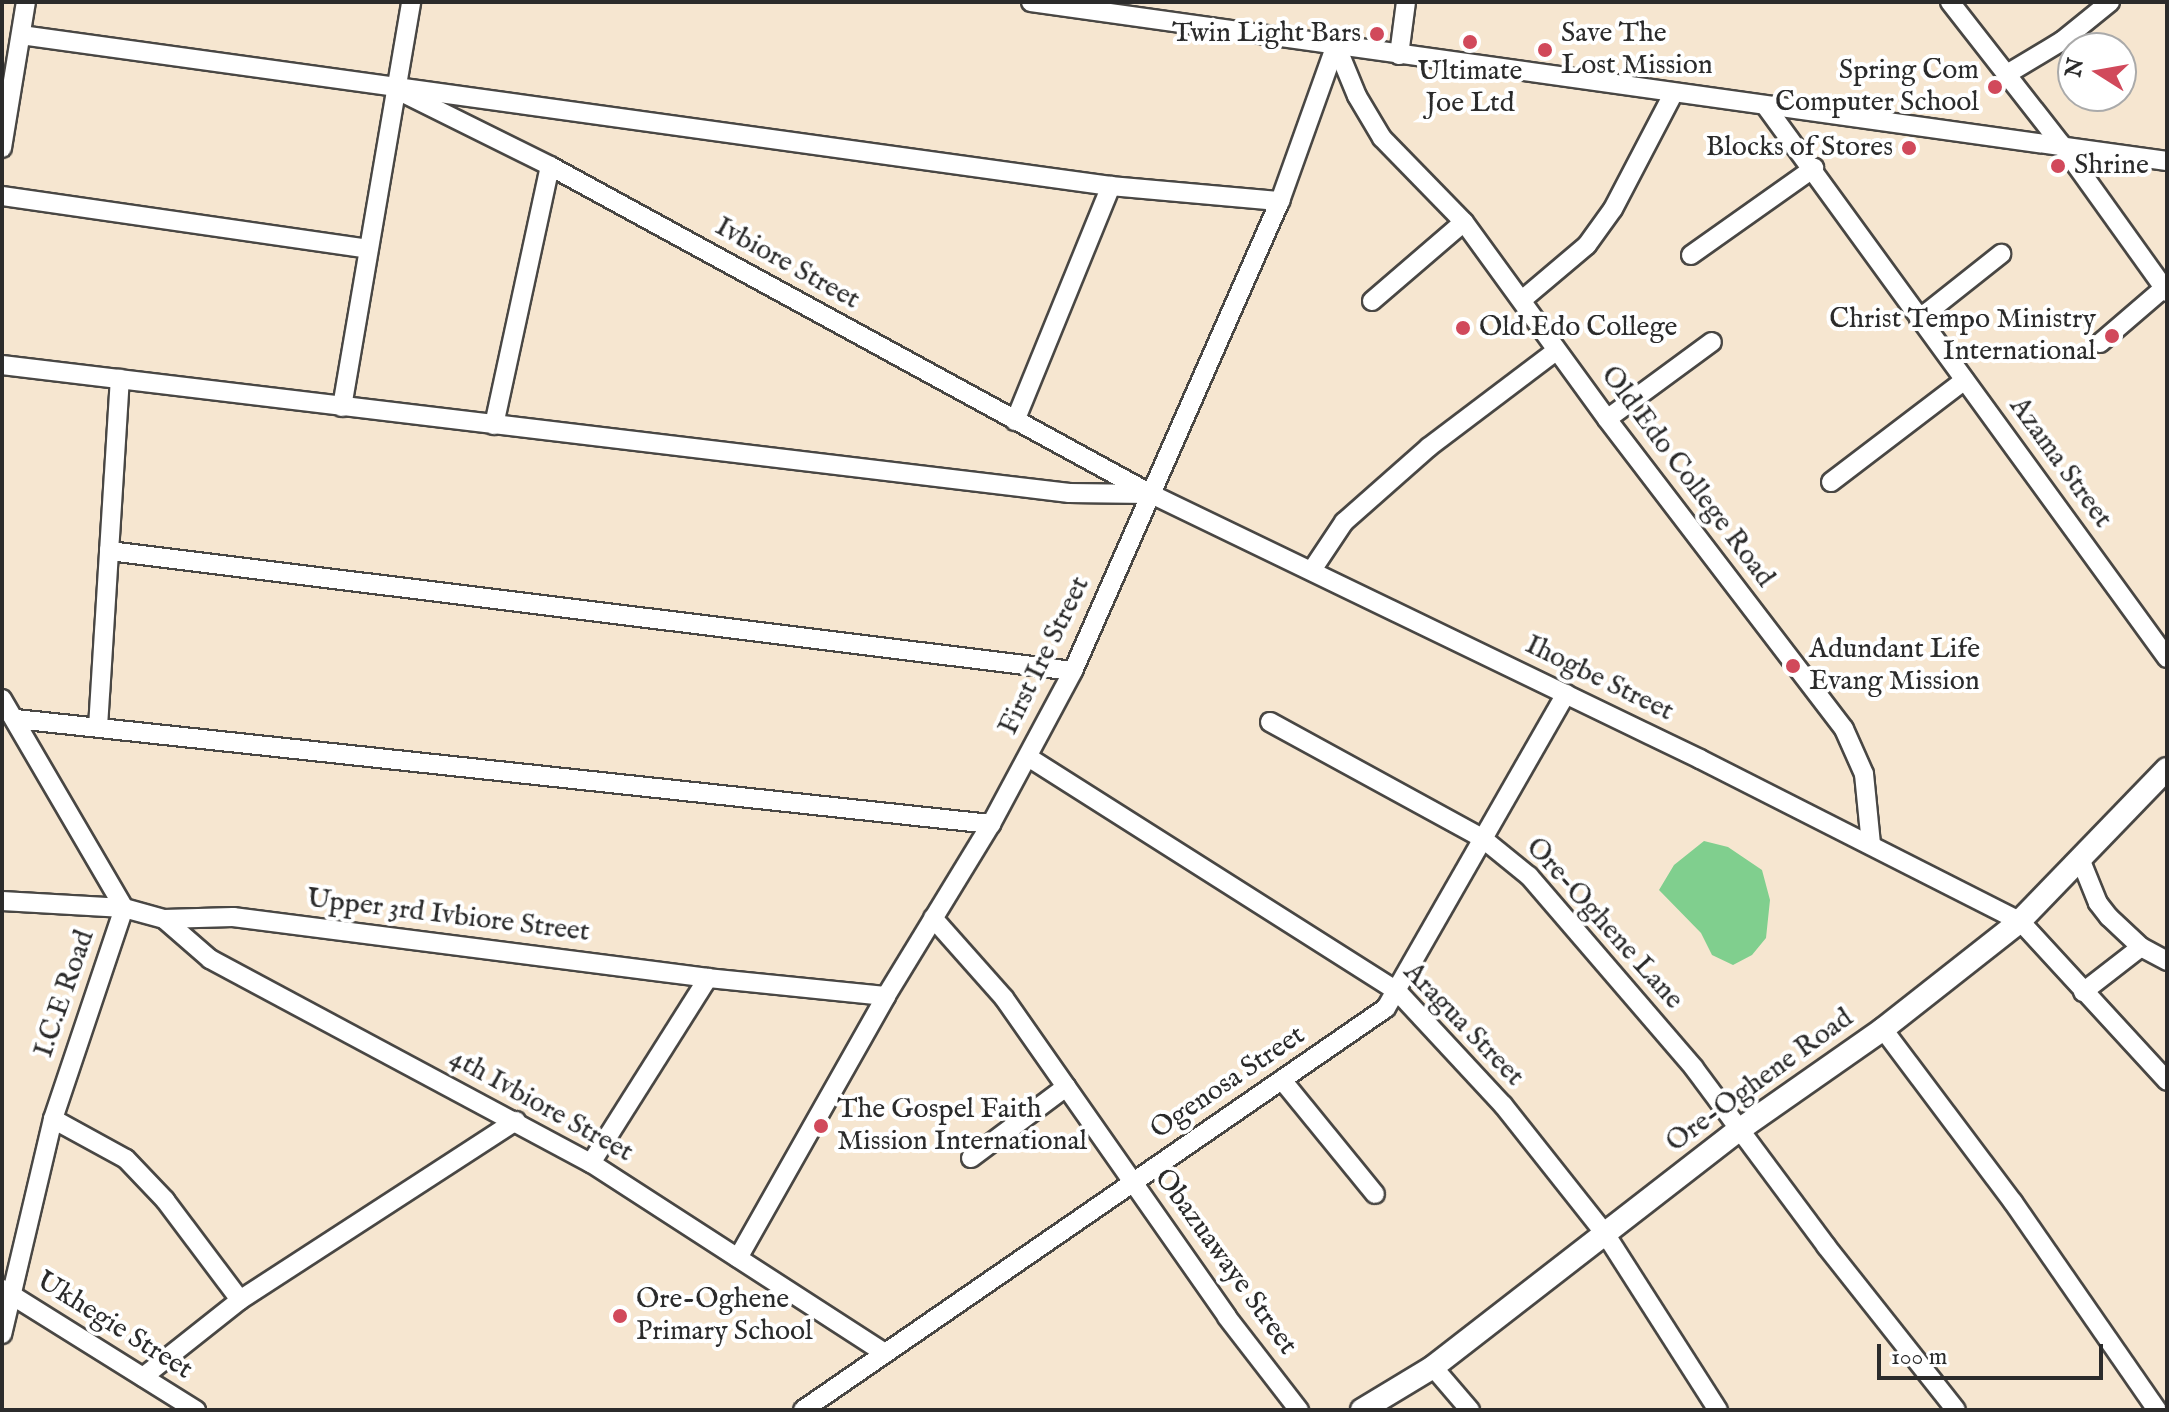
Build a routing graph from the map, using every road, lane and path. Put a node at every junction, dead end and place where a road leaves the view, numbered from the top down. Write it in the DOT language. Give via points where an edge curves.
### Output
graph roads {
  1 [pos="26,2"];
  2 [pos="411,2"];
  3 [pos="1031,2"];
  4 [pos="1406,2"];
  5 [pos="1950,2"];
  6 [pos="2110,2"];
  7 [pos="21,35"];
  8 [pos="1336,45"];
  9 [pos="1399,55"];
  10 [pos="2007,74"];
  11 [pos="393,88"];
  12 [pos="1673,94"];
  13 [pos="1767,108"];
  14 [pos="5,113"];
  15 [pos="2061,144"];
  16 [pos="2,148"];
  17 [pos="2167,161"];
  18 [pos="550,166"];
  19 [pos="1814,168"];
  20 [pos="1111,186"];
  21 [pos="2,196"];
  22 [pos="1280,201"];
  23 [pos="1464,222"];
  24 [pos="368,249"];
  25 [pos="2001,254"];
  26 [pos="1691,255"];
  27 [pos="2166,290"];
  28 [pos="1522,300"];
  29 [pos="1372,301"];
  30 [pos="1919,319"];
  31 [pos="1712,342"];
  32 [pos="2100,343"];
  33 [pos="1556,351"];
  34 [pos="2,365"];
  35 [pos="120,379"];
  36 [pos="1965,380"];
  37 [pos="342,407"];
  38 [pos="1607,419"];
  39 [pos="1015,421"];
  40 [pos="494,425"];
  41 [pos="1831,482"];
  42 [pos="1151,494"];
  43 [pos="109,551"];
  44 [pos="1312,570"];
  45 [pos="2167,658"];
  46 [pos="1073,671"];
  47 [pos="1566,694"];
  48 [pos="2,699"];
  49 [pos="16,719"];
  50 [pos="1270,722"];
  51 [pos="98,727"];
  52 [pos="1028,757"];
  53 [pos="2167,769"];
  54 [pos="991,824"];
  55 [pos="1482,838"];
  56 [pos="1871,844"];
  57 [pos="2081,861"];
  58 [pos="2,901"];
  59 [pos="124,908"];
  60 [pos="933,918"];
  61 [pos="164,919"];
  62 [pos="2020,921"];
  63 [pos="2141,947"];
  64 [pos="2167,961"];
  65 [pos="708,978"];
  66 [pos="1397,991"];
  67 [pos="2083,992"];
  68 [pos="886,996"];
  69 [pos="1883,1029"];
  70 [pos="1282,1080"];
  71 [pos="2167,1081"];
  72 [pos="1066,1087"];
  73 [pos="53,1119"];
  74 [pos="516,1121"];
  75 [pos="1739,1130"];
  76 [pos="971,1158"];
  77 [pos="591,1163"];
  78 [pos="1132,1182"];
  79 [pos="1375,1194"];
  80 [pos="1606,1235"];
  81 [pos="738,1258"];
  82 [pos="6,1291"];
  83 [pos="240,1300"];
  84 [pos="2,1334"];
  85 [pos="885,1353"];
  86 [pos="1433,1367"];
  87 [pos="143,1377"];
  88 [pos="196,1410"];
  89 [pos="803,1410"];
  90 [pos="1299,1410"];
  91 [pos="1362,1410"];
  92 [pos="1470,1410"];
  93 [pos="1718,1410"];
  94 [pos="1956,1410"];
  95 [pos="2157,1410"];
  1 -- 7 [label="street"];
  2 -- 11 [label="street"];
  3 -- 8 [label="street"];
  4 -- 9 [label="street"];
  5 -- 10 [label="street"];
  6 -- 10 [label="street" via="2062,41"];
  7 -- 11 [label="street"];
  7 -- 14 [label="street"];
  8 -- 9 [label="street"];
  8 -- 22 [label="street, First Ire Street"];
  8 -- 23 [label="street, Old Edo College Road" via="1382,138"];
  9 -- 12 [label="street"];
  10 -- 15 [label="street"];
  11 -- 18 [label="street, Ivbiore Street"];
  11 -- 20 [label="street"];
  11 -- 24 [label="street"];
  12 -- 13 [label="street"];
  12 -- 28 [label="street" via="1613,209 1587,245"];
  13 -- 15 [label="street"];
  13 -- 19 [label="street, Azama Street"];
  14 -- 16 [label="street"];
  15 -- 17 [label="street"];
  15 -- 27 [label="street"];
  18 -- 39 [label="street, Ivbiore Street"];
  18 -- 40 [label="street"];
  19 -- 26 [label="street"];
  19 -- 30 [label="street, Azama Street"];
  20 -- 22 [label="street"];
  20 -- 39 [label="street"];
  21 -- 24 [label="street"];
  22 -- 42 [label="street, First Ire Street"];
  23 -- 28 [label="street, Old Edo College Road"];
  23 -- 29 [label="street"];
  24 -- 37 [label="street"];
  25 -- 30 [label="street"];
  27 -- 32 [label="street"];
  28 -- 33 [label="street, Old Edo College Road"];
  30 -- 36 [label="street, Azama Street"];
  31 -- 38 [label="street"];
  33 -- 38 [label="street, Old Edo College Road"];
  33 -- 44 [label="street" via="1429,447 1344,522"];
  34 -- 35 [label="street"];
  35 -- 37 [label="street"];
  35 -- 43 [label="street"];
  36 -- 41 [label="street"];
  36 -- 45 [label="street, Azama Street"];
  37 -- 40 [label="street"];
  38 -- 56 [label="street, Old Edo College Road" via="1844,729 1864,774"];
  39 -- 42 [label="street, Ivbiore Street"];
  40 -- 42 [label="street" via="1069,493"];
  42 -- 44 [label="street, Ihogbe Street"];
  42 -- 46 [label="street, First Ire Street"];
  43 -- 46 [label="street"];
  43 -- 51 [label="street"];
  44 -- 47 [label="street, Ihogbe Street"];
  46 -- 52 [label="street, First Ire Street"];
  47 -- 55 [label="street, Ogenosa Street"];
  47 -- 56 [label="street, Ihogbe Street"];
  48 -- 49 [label="street, I.C.E Road"];
  49 -- 51 [label="street"];
  49 -- 59 [label="street, I.C.E Road"];
  50 -- 55 [label="street, Ore-Oghene Lane"];
  51 -- 54 [label="street"];
  52 -- 54 [label="street, First Ire Street"];
  52 -- 66 [label="street, Aragua Street"];
  53 -- 57 [label="street, Ore-Oghene Road"];
  54 -- 60 [label="street, First Ire Street"];
  55 -- 66 [label="street, Ogenosa Street"];
  55 -- 75 [label="street, Ore-Oghene Lane" via="1529,876 1694,1068"];
  56 -- 62 [label="street, Ihogbe Street"];
  57 -- 62 [label="street, Ore-Oghene Road"];
  57 -- 63 [label="street" via="2098,903"];
  58 -- 59 [label="street, Upper 3rd Ivbiore Street"];
  59 -- 61 [label="street, Upper 3rd Ivbiore Street"];
  59 -- 73 [label="street, I.C.E Road"];
  60 -- 68 [label="street, First Ire Street"];
  60 -- 72 [label="street, Obazuawaye Street" via="1004,998"];
  61 -- 65 [label="street, Upper 3rd Ivbiore Street" via="233,917"];
  61 -- 74 [label="street, 4th Ivbiore Street" via="210,959"];
  62 -- 67 [label="street"];
  62 -- 69 [label="street, Ore-Oghene Road"];
  63 -- 64 [label="street"];
  63 -- 67 [label="street"];
  65 -- 68 [label="street, Upper 3rd Ivbiore Street"];
  65 -- 77 [label="street"];
  66 -- 70 [label="street, Ogenosa Street" via="1386,1008"];
  66 -- 80 [label="street, Aragua Street" via="1503,1105"];
  67 -- 71 [label="street"];
  68 -- 81 [label="street, First Ire Street"];
  69 -- 75 [label="street, Ore-Oghene Road"];
  69 -- 95 [label="street" via="2013,1202"];
  70 -- 78 [label="street, Ogenosa Street"];
  70 -- 79 [label="street"];
  72 -- 76 [label="street"];
  72 -- 78 [label="street, Obazuawaye Street"];
  73 -- 82 [label="street, I.C.E Road"];
  73 -- 83 [label="street" via="126,1159 165,1200"];
  74 -- 77 [label="street, 4th Ivbiore Street"];
  74 -- 83 [label="street"];
  75 -- 80 [label="street, Ore-Oghene Road"];
  75 -- 94 [label="street, Ore-Oghene Lane"];
  77 -- 81 [label="street, 4th Ivbiore Street"];
  78 -- 85 [label="street, Ogenosa Street"];
  78 -- 90 [label="street, Obazuawaye Street"];
  80 -- 86 [label="street, Ore-Oghene Road"];
  80 -- 93 [label="street, Aragua Street"];
  81 -- 85 [label="street, 4th Ivbiore Street"];
  82 -- 84 [label="street, I.C.E Road"];
  82 -- 87 [label="street, Ukhegie Street"];
  83 -- 87 [label="street"];
  85 -- 89 [label="street, Ogenosa Street"];
  86 -- 91 [label="street, Ore-Oghene Road"];
  86 -- 92 [label="street"];
  87 -- 88 [label="street, Ukhegie Street"];
}
